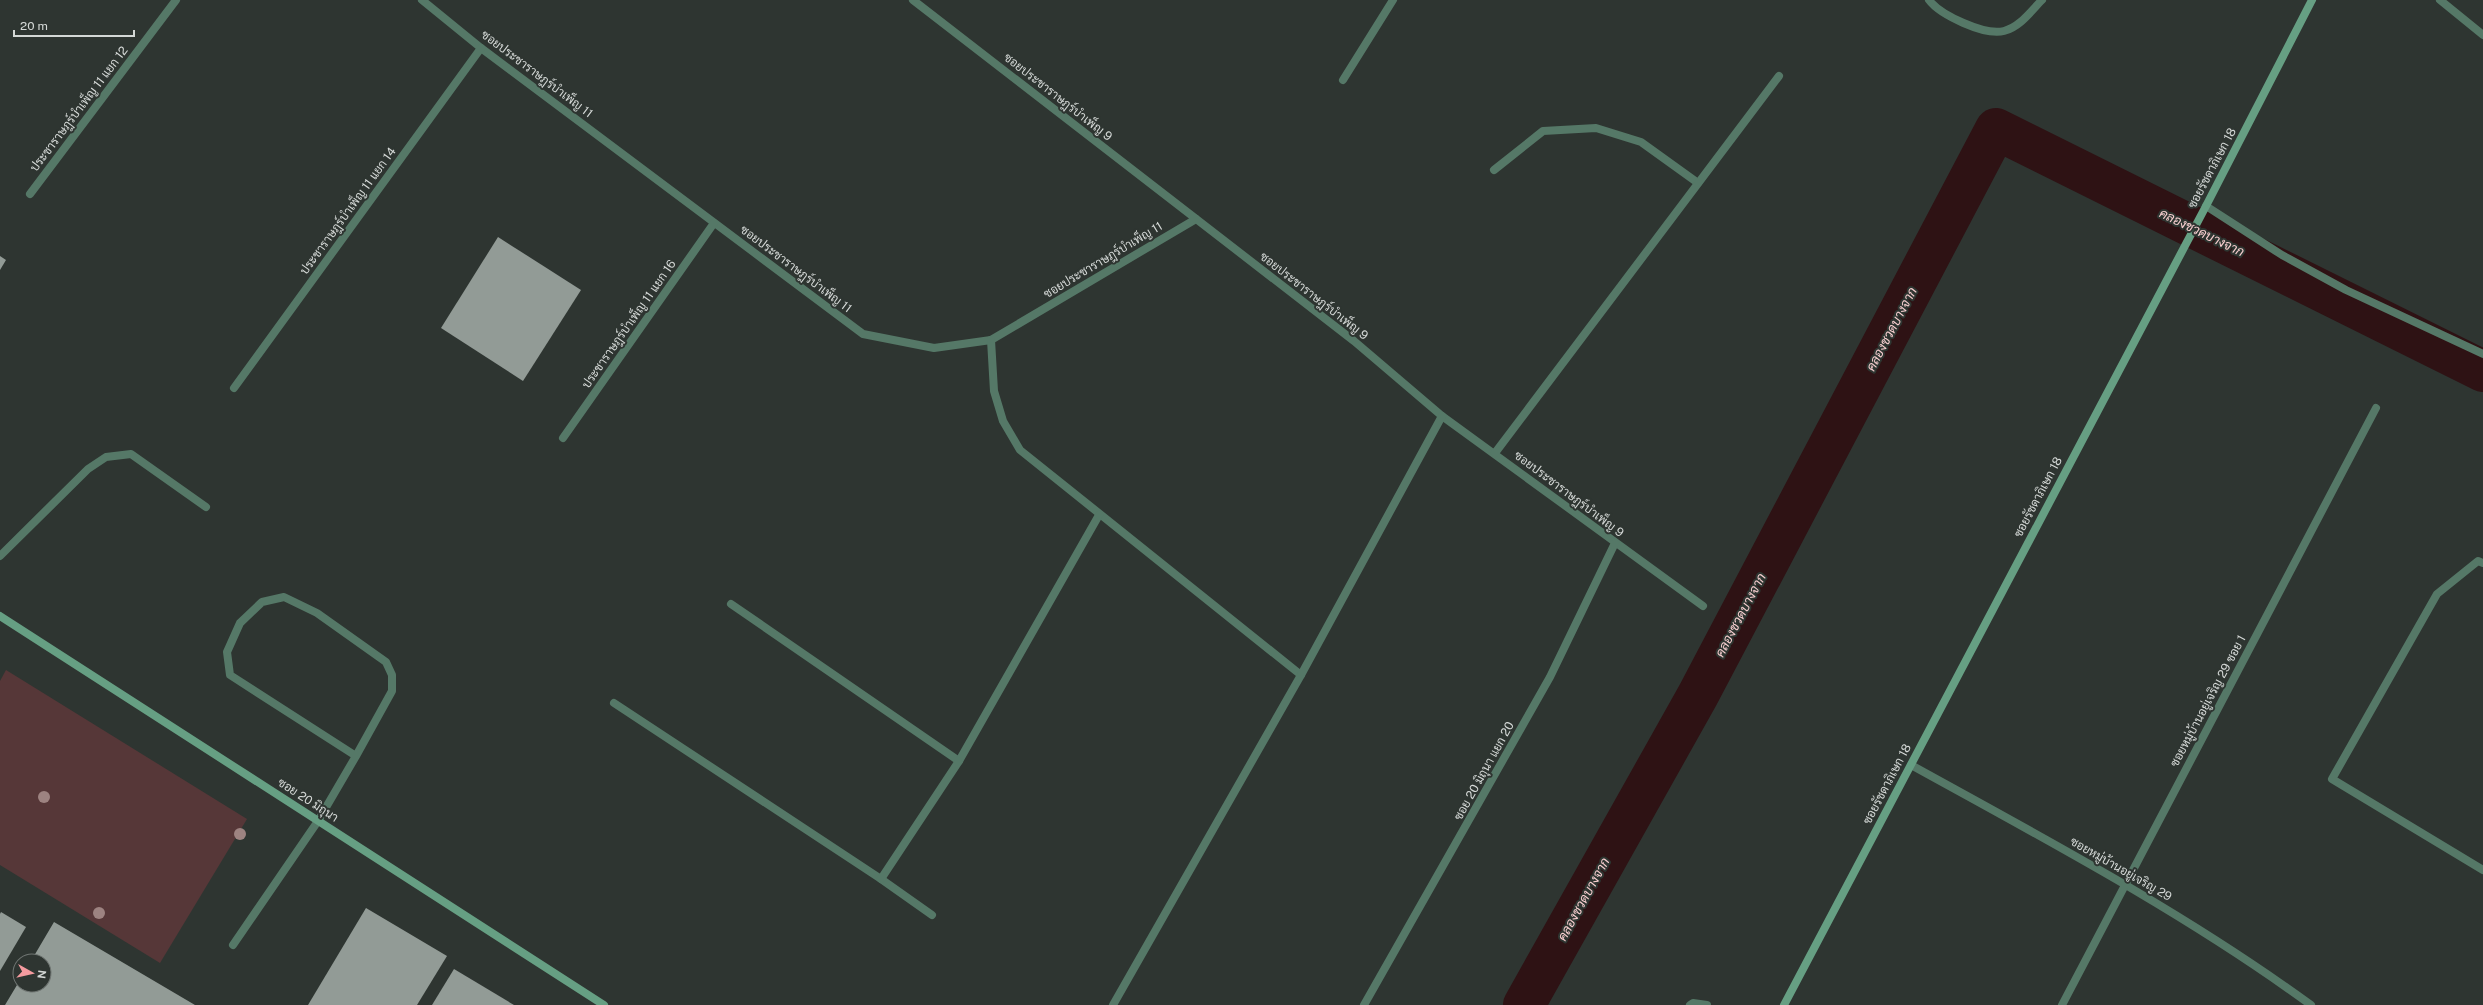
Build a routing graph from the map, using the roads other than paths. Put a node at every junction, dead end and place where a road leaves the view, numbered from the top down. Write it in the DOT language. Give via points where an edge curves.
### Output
graph roads {
  1 [pos="176,0"];
  2 [pos="422,0"];
  3 [pos="913,0"];
  4 [pos="1393,0"];
  5 [pos="1929,0"];
  6 [pos="2042,0"];
  7 [pos="2312,0"];
  8 [pos="2440,0"];
  9 [pos="2483,36"];
  10 [pos="481,48"];
  11 [pos="1779,76"];
  12 [pos="1343,80"];
  13 [pos="1494,170"];
  14 [pos="1698,183"];
  15 [pos="30,194"];
  16 [pos="2206,206"];
  17 [pos="1196,219"];
  18 [pos="714,223"];
  19 [pos="991,340"];
  20 [pos="2483,354"];
  21 [pos="234,388"];
  22 [pos="2376,408"];
  23 [pos="1442,416"];
  24 [pos="563,438"];
  25 [pos="1495,453"];
  26 [pos="206,507"];
  27 [pos="1099,516"];
  28 [pos="1615,543"];
  29 [pos="0,556"];
  30 [pos="2483,563"];
  31 [pos="731,604"];
  32 [pos="1703,606"];
  33 [pos="0,616"];
  34 [pos="1301,675"];
  35 [pos="614,703"];
  36 [pos="356,756"];
  37 [pos="959,761"];
  38 [pos="1911,765"];
  39 [pos="318,820"];
  40 [pos="2483,870"];
  41 [pos="881,879"];
  42 [pos="2126,883"];
  43 [pos="932,915"];
  44 [pos="233,945"];
  45 [pos="604,1005"];
  46 [pos="1113,1005"];
  47 [pos="1364,1005"];
  48 [pos="1690,1005"];
  49 [pos="1707,1005"];
  50 [pos="1784,1005"];
  51 [pos="2062,1005"];
  52 [pos="2311,1005"];
  1 -- 15 [label="street, ประชาราษฎร์บำเพ็ญ 11 แยก 12"];
  2 -- 10 [label="street, ซอยประชาราษฎร์บำเพ็ญ 11"];
  3 -- 17 [label="street, ซอยประชาราษฎร์บำเพ็ญ 9"];
  4 -- 12 [label="street"];
  5 -- 6 [label="street" via="1964,24 1983,30 2003,31 2021,22"];
  7 -- 16 [label="street, ซอยรัชดาภิเษก 18"];
  8 -- 9 [label="street"];
  10 -- 18 [label="street, ซอยประชาราษฎร์บำเพ็ญ 11"];
  10 -- 21 [label="street, ประชาราษฎร์บำเพ็ญ 11 แยก 14"];
  11 -- 14 [label="street"];
  13 -- 14 [label="street" via="1543,131 1596,128 1641,142"];
  14 -- 25 [label="street"];
  16 -- 20 [label="street" via="2282,255 2346,290"];
  16 -- 38 [label="street, ซอยรัชดาภิเษก 18"];
  17 -- 19 [label="street, ซอยประชาราษฎร์บำเพ็ญ 11"];
  17 -- 23 [label="street, ซอยประชาราษฎร์บำเพ็ญ 9" via="1354,342"];
  18 -- 19 [label="street, ซอยประชาราษฎร์บำเพ็ญ 11" via="863,334 934,348"];
  18 -- 24 [label="street, ประชาราษฎร์บำเพ็ญ 11 แยก 16"];
  19 -- 27 [label="street" via="994,391 1003,421 1020,450"];
  22 -- 42 [label="street, ซอยหมู่บ้านอยู่เจริญ 29 ซอย 1"];
  23 -- 25 [label="street, ซอยประชาราษฎร์บำเพ็ญ 9"];
  23 -- 34 [label="street"];
  25 -- 28 [label="street, ซอยประชาราษฎร์บำเพ็ญ 9"];
  26 -- 29 [label="street" via="131,454 106,457 88,469"];
  27 -- 34 [label="street"];
  27 -- 37 [label="street"];
  28 -- 32 [label="street, ซอยประชาราษฎร์บำเพ็ญ 9"];
  28 -- 47 [label="street, ซอย 20 มิถุนา แยก 20" via="1550,677"];
  30 -- 40 [label="street" via="2478,561 2437,594 2332,779"];
  31 -- 37 [label="street"];
  33 -- 39 [label="street, ซอย 20 มิถุนา"];
  34 -- 46 [label="street"];
  35 -- 41 [label="street"];
  36 -- 36 [label="street" via="230,675 227,652 240,623 262,602 284,598 317,613 386,662 392,675 392,691"];
  36 -- 39 [label="street"];
  37 -- 41 [label="street"];
  38 -- 42 [label="street, ซอยหมู่บ้านอยู่เจริญ 29"];
  38 -- 50 [label="street, ซอยรัชดาภิเษก 18"];
  39 -- 44 [label="street"];
  39 -- 45 [label="street, ซอย 20 มิถุนา"];
  41 -- 43 [label="street"];
  42 -- 51 [label="street, ซอยหมู่บ้านอยู่เจริญ 29 ซอย 1"];
  42 -- 52 [label="street, ซอยหมู่บ้านอยู่เจริญ 29" via="2276,979"];
  48 -- 49 [label="street"];
}
